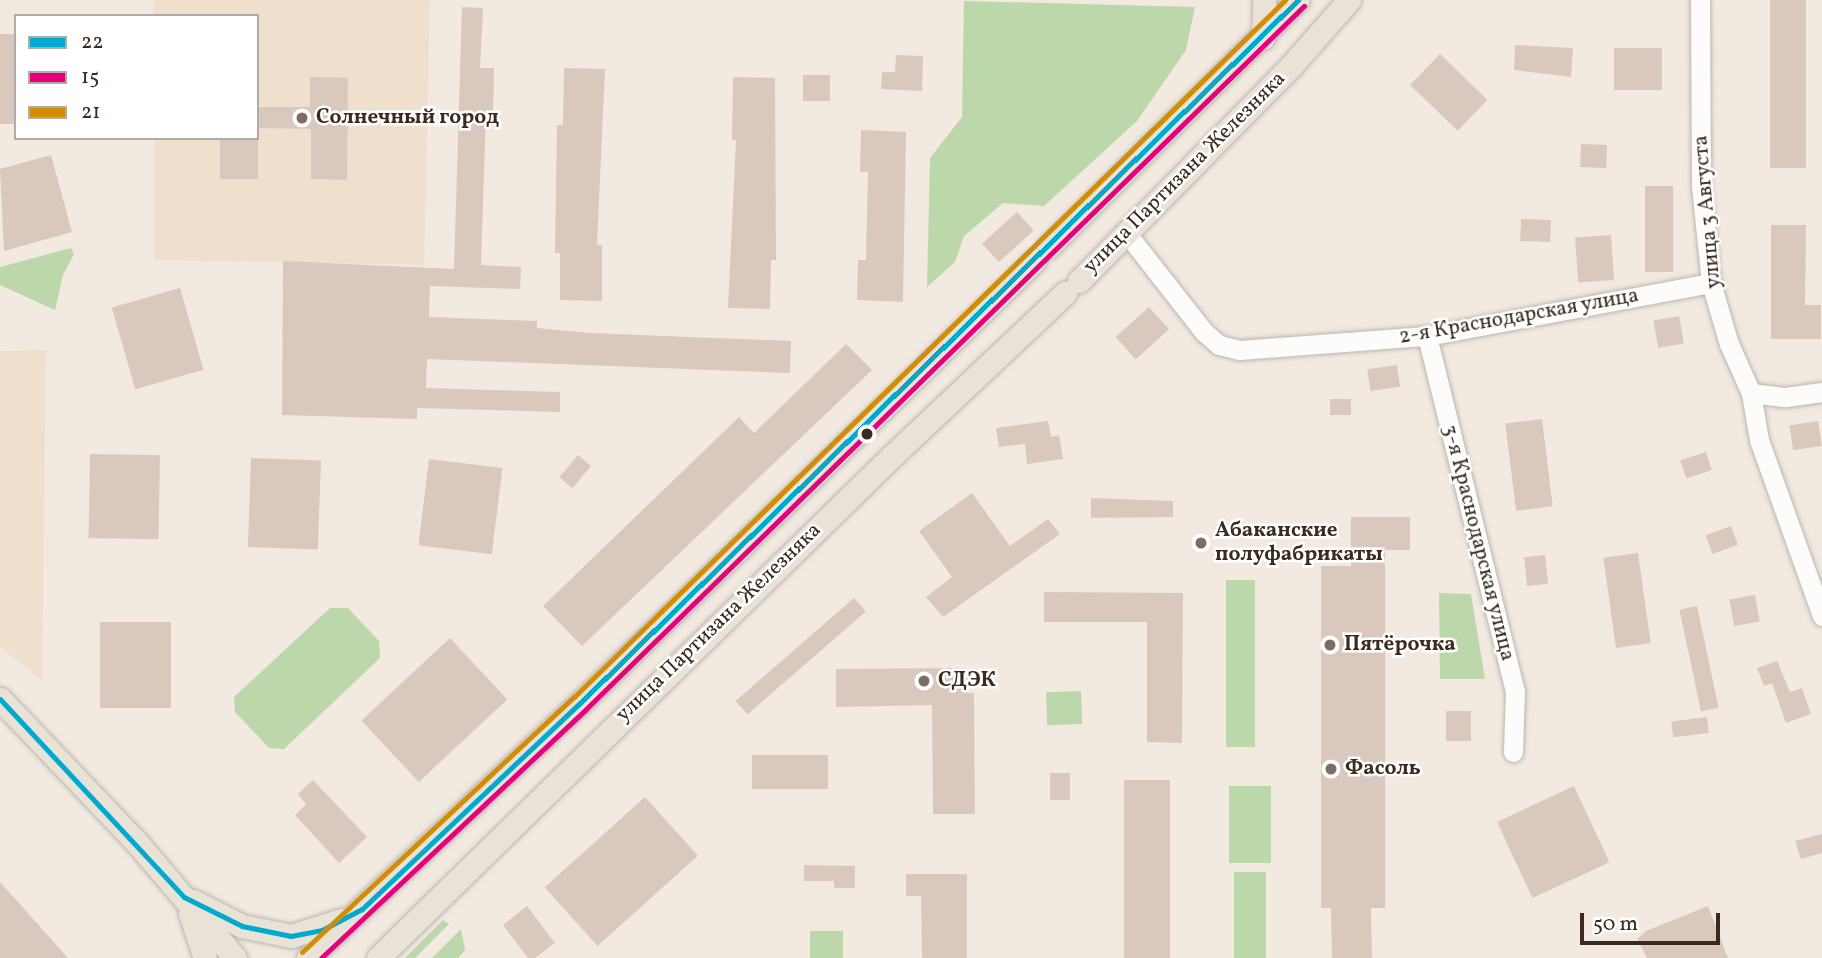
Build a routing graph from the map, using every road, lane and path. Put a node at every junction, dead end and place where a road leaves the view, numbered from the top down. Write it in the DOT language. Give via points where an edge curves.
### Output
graph roads {
  1 [pos="1264,0"];
  2 [pos="1298,0"];
  3 [pos="1349,0"];
  4 [pos="1700,0"];
  5 [pos="1263,38"];
  6 [pos="1291,66"];
  7 [pos="1128,234"];
  8 [pos="1711,284"];
  9 [pos="1427,336"];
  10 [pos="1822,392"];
  11 [pos="1751,393"];
  12 [pos="1822,616"];
  13 [pos="0,699"];
  14 [pos="1513,752"];
  15 [pos="184,897"];
  16 [pos="362,909"];
  17 [pos="205,958"];
  18 [pos="235,958"];
  19 [pos="309,958"];
  20 [pos="378,958"];
  1 -- 5 [label="main road"];
  2 -- 5 [label="main road, улица Партизана Железняка"];
  3 -- 6 [label="main road, улица Партизана Железняка"];
  4 -- 8 [label="street, улица 3 Августа" via="1702,186"];
  5 -- 6 [label="main road"];
  5 -- 16 [label="main road, улица Партизана Железняка"];
  6 -- 7 [label="main road, улица Партизана Железняка"];
  7 -- 9 [label="street, 2-я Краснодарская улица" via="1219,345 1240,350"];
  7 -- 20 [label="main road, улица Партизана Железняка" via="872,475"];
  8 -- 9 [label="street, 2-я Краснодарская улица"];
  8 -- 11 [label="street, улица 3 Августа" via="1729,344"];
  9 -- 14 [label="street, 3-я Краснодарская улица" via="1515,691"];
  10 -- 11 [label="street" via="1786,397"];
  11 -- 12 [label="street, улица 3 Августа" via="1759,440"];
  13 -- 15 [label="main road"];
  15 -- 16 [label="main road" via="242,926 291,936 322,930"];
  15 -- 17 [label="main road"];
  15 -- 18 [label="main road"];
  16 -- 19 [label="main road, улица Партизана Железняка"];
}
